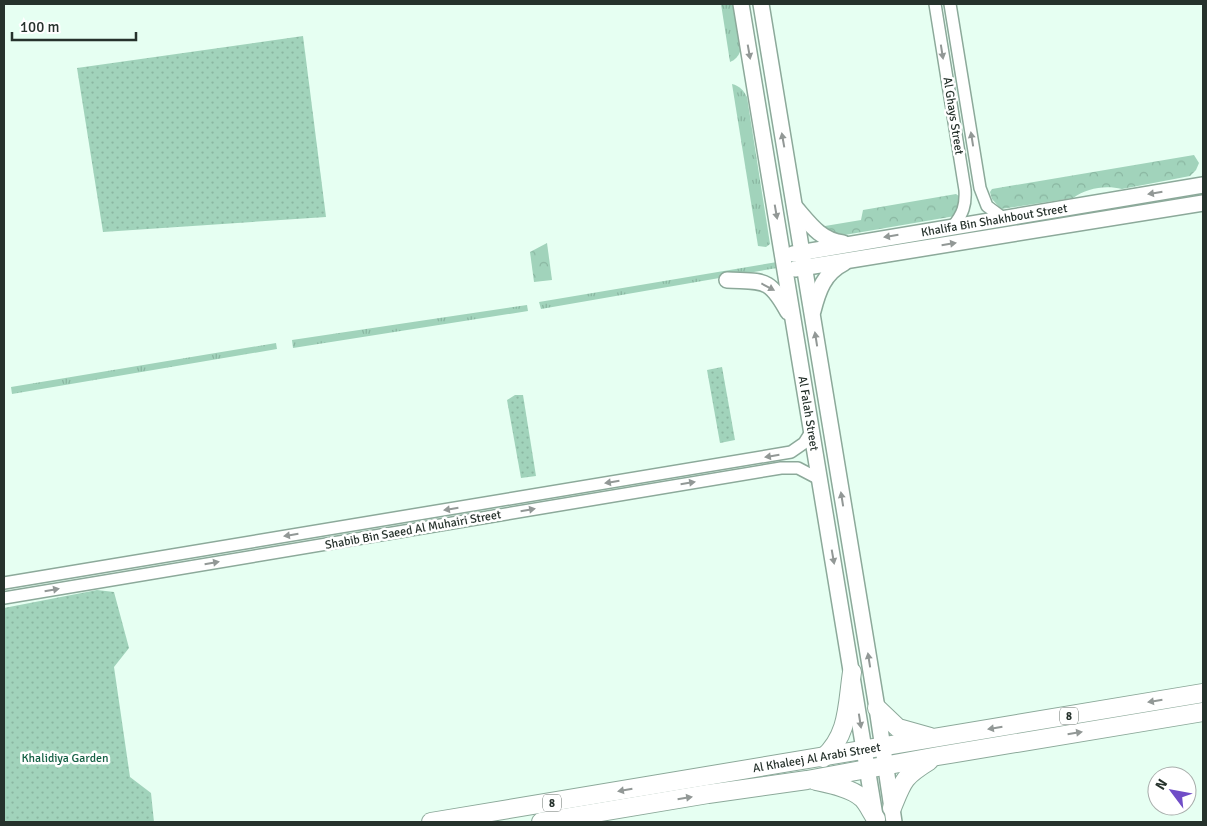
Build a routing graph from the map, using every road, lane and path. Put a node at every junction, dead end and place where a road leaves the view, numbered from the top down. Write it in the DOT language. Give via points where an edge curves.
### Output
graph roads {
  1 [pos="741,4"];
  2 [pos="761,4"];
  3 [pos="935,4"];
  4 [pos="950,4"];
  5 [pos="1203,185"];
  6 [pos="1203,203"];
  7 [pos="795,206"];
  8 [pos="1003,218"];
  9 [pos="953,226"];
  10 [pos="847,244"];
  11 [pos="801,252"];
  12 [pos="784,255"];
  13 [pos="849,260"];
  14 [pos="804,268"];
  15 [pos="786,270"];
  16 [pos="727,280"];
  17 [pos="812,315"];
  18 [pos="792,320"];
  19 [pos="811,432"];
  20 [pos="819,479"];
  21 [pos="561,491"];
  22 [pos="564,504"];
  23 [pos="4,583"];
  24 [pos="4,598"];
  25 [pos="852,672"];
  26 [pos="1203,693"];
  27 [pos="877,708"];
  28 [pos="1203,712"];
  29 [pos="936,747"];
  30 [pos="884,748"];
  31 [pos="865,751"];
  32 [pos="823,758"];
  33 [pos="886,766"];
  34 [pos="867,769"];
  35 [pos="807,780"];
  36 [pos="893,815"];
  37 [pos="876,821"];
  38 [pos="430,822"];
  39 [pos="541,822"];
  1 -- 12 [label="main road, Al Falah Street, one-way"];
  7 -- 2 [label="main road, Al Falah Street, one-way"];
  3 -- 9 [label="street, Al Ghays Street, one-way" via="966,201"];
  8 -- 4 [label="street, Al Ghays Street, one-way" via="987,206 980,188"];
  5 -- 8 [label="main road, Khalifa Bin Shakhbout Street, one-way"];
  13 -- 6 [label="main road, Khalifa Bin Shakhbout Street, one-way"];
  7 -- 10 [label="main road" via="820,234"];
  7 -- 11 [label="main road, Al Falah Street"];
  8 -- 9 [label="main road, Khalifa Bin Shakhbout Street"];
  9 -- 10 [label="main road, Khalifa Bin Shakhbout Street, one-way"];
  10 -- 11 [label="main road, Khalifa Bin Shakhbout Street"];
  11 -- 12 [label="main road, Khalifa Bin Shakhbout Street"];
  11 -- 14 [label="main road, Al Falah Street"];
  12 -- 15 [label="main road, Al Falah Street"];
  13 -- 14 [label="main road, Khalifa Bin Shakhbout Street"];
  13 -- 17 [label="main road" via="826,277 820,286"];
  14 -- 15 [label="main road, Khalifa Bin Shakhbout Street"];
  14 -- 17 [label="main road, Al Falah Street"];
  15 -- 18 [label="main road, Al Falah Street"];
  16 -- 18 [label="main road, one-way" via="757,282 772,288"];
  27 -- 17 [label="main road, Al Falah Street, one-way"];
  18 -- 19 [label="main road, Al Falah Street"];
  19 -- 20 [label="main road, Al Falah Street"];
  19 -- 21 [label="street, Shabib Bin Saeed Al Muhairi Street, one-way" via="804,443 791,452 590,480"];
  22 -- 20 [label="street, Shabib Bin Saeed Al Muhairi Street, one-way" via="781,468 798,468"];
  20 -- 25 [label="main road, Al Falah Street, one-way"];
  21 -- 22 [label="street"];
  21 -- 23 [label="street, Shabib Bin Saeed Al Muhairi Street, one-way"];
  24 -- 22 [label="street, Shabib Bin Saeed Al Muhairi Street, one-way" via="414,535"];
  25 -- 31 [label="main road, Al Falah Street, one-way"];
  25 -- 32 [label="highway" via="842,734"];
  26 -- 29 [label="highway, Al Khaleej Al Arabi Street / 8, one-way"];
  27 -- 29 [label="highway" via="902,730"];
  27 -- 30 [label="main road, Al Falah Street"];
  29 -- 28 [label="highway, Al Khaleej Al Arabi Street / 8, one-way"];
  29 -- 30 [label="highway, Al Khaleej Al Arabi Street / 8"];
  29 -- 33 [label="highway, Al Khaleej Al Arabi Street / 8"];
  29 -- 36 [label="highway" via="903,782"];
  30 -- 31 [label="highway, Al Khaleej Al Arabi Street / 8"];
  30 -- 33 [label="main road, Al Falah Street"];
  31 -- 32 [label="highway, Al Khaleej Al Arabi Street / 8"];
  31 -- 34 [label="main road, Al Falah Street"];
  32 -- 38 [label="highway, Al Khaleej Al Arabi Street / 8, one-way"];
  33 -- 34 [label="highway, Al Khaleej Al Arabi Street / 8"];
  33 -- 36 [label="main road, Al Falah Street"];
  34 -- 35 [label="highway, Al Khaleej Al Arabi Street / 8"];
  34 -- 37 [label="main road, Al Falah Street"];
  35 -- 37 [label="highway" via="832,784 857,795 864,800"];
  39 -- 35 [label="highway, Al Khaleej Al Arabi Street / 8, one-way"];
}
